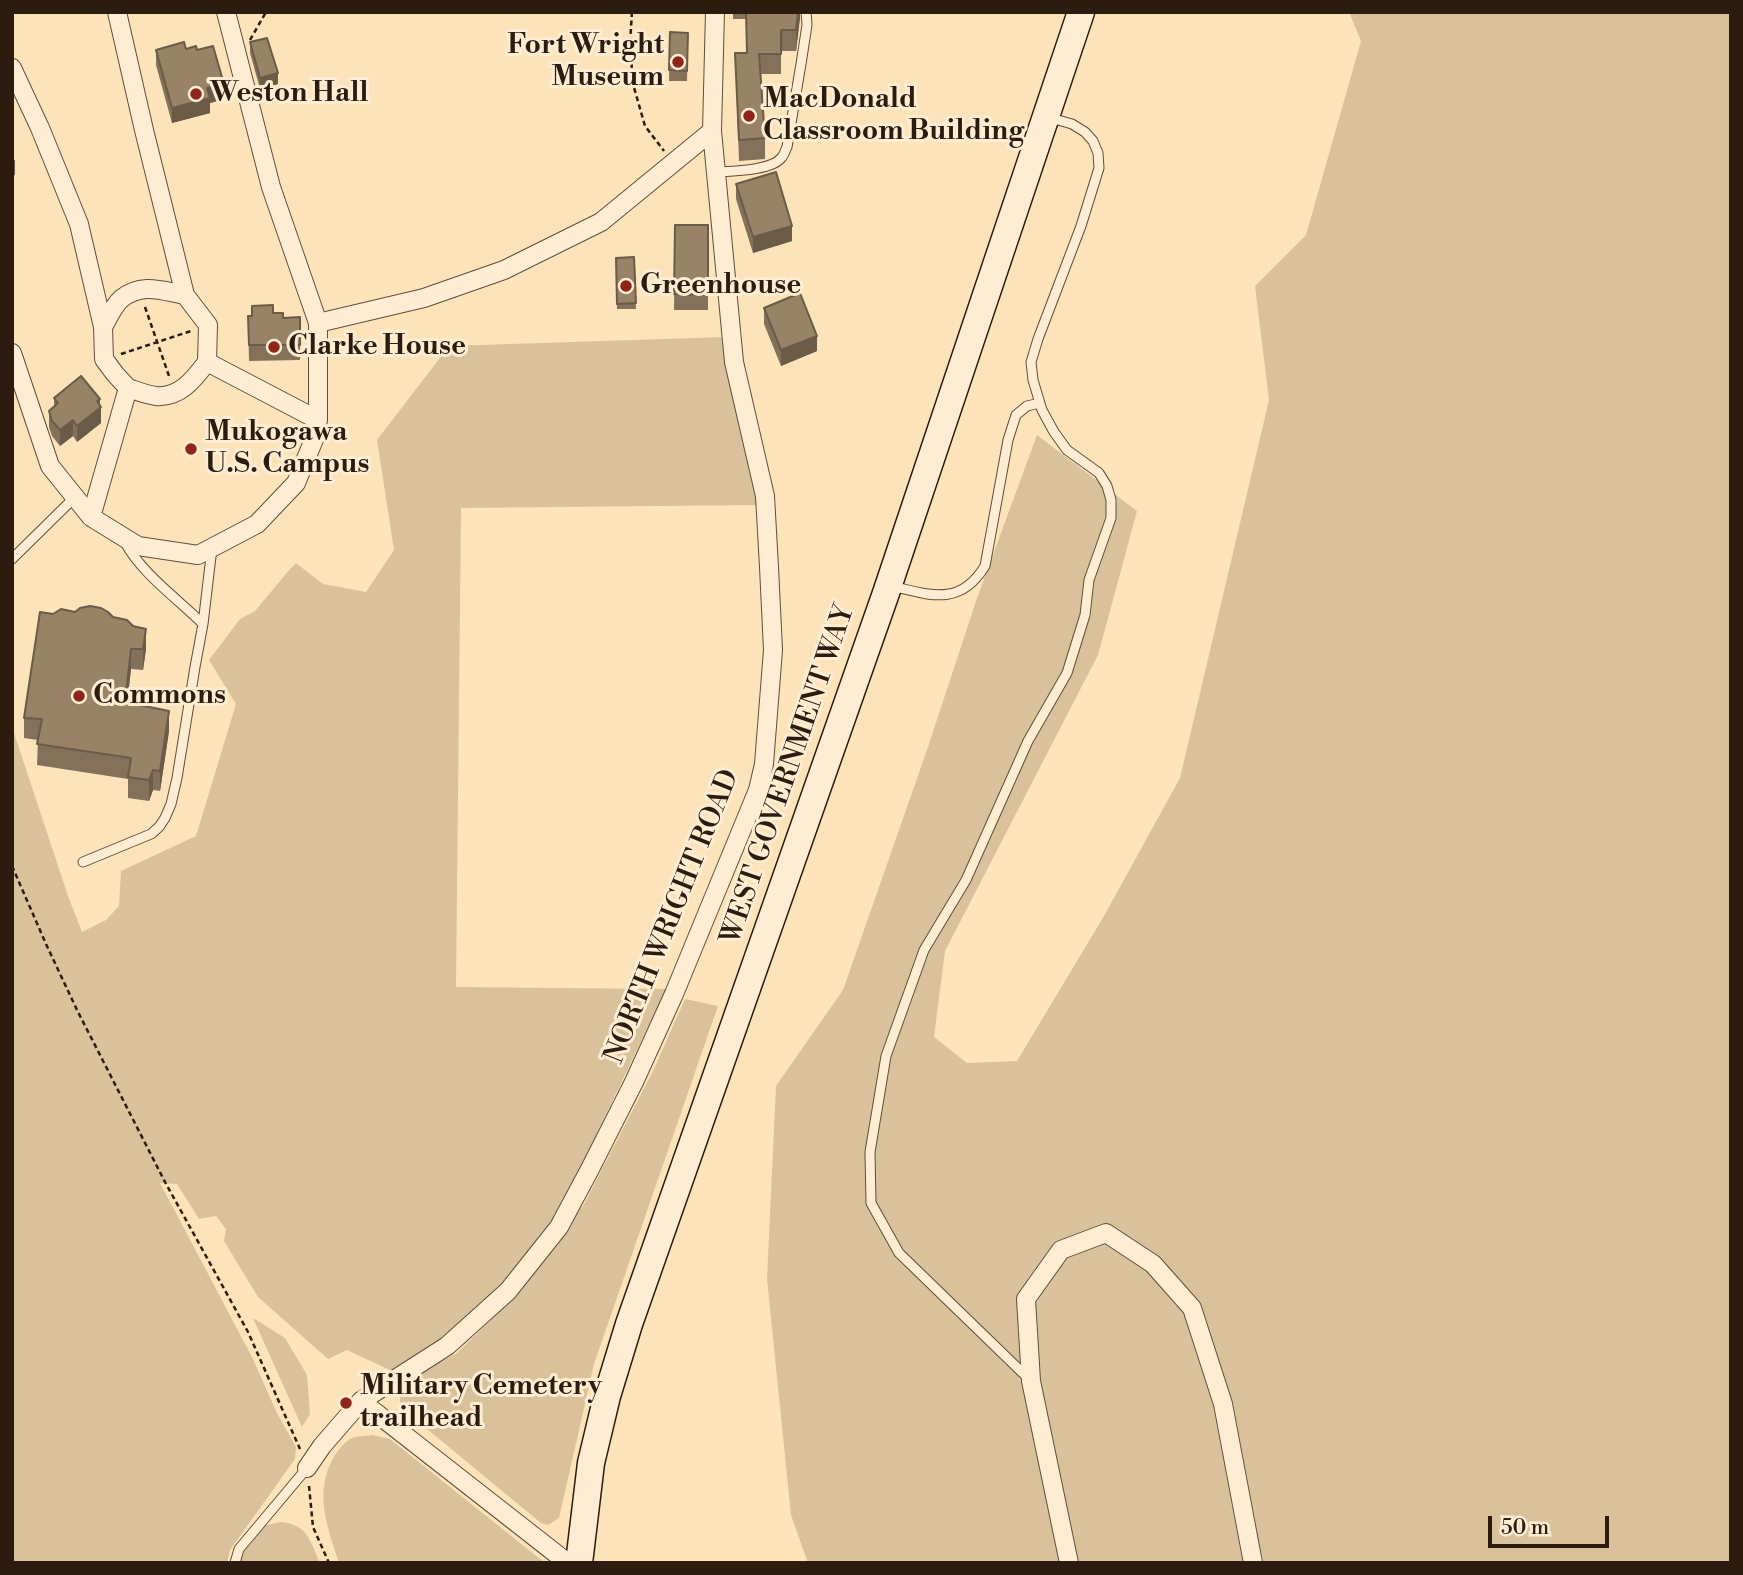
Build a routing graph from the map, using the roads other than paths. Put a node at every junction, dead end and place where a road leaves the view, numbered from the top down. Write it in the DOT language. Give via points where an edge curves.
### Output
graph roads {
  1 [pos="117,12"];
  2 [pos="226,12"];
  3 [pos="715,12"];
  4 [pos="806,12"];
  5 [pos="1081,12"];
  6 [pos="12,68"];
  7 [pos="1045,116"];
  8 [pos="712,131"];
  9 [pos="716,172"];
  10 [pos="185,295"];
  11 [pos="318,323"];
  12 [pos="103,327"];
  13 [pos="12,353"];
  14 [pos="206,362"];
  15 [pos="128,388"];
  16 [pos="1040,403"];
  17 [pos="318,420"];
  18 [pos="75,497"];
  19 [pos="91,517"];
  20 [pos="123,537"];
  21 [pos="205,552"];
  22 [pos="12,559"];
  23 [pos="889,585"];
  24 [pos="203,624"];
  25 [pos="83,862"];
  26 [pos="1031,1381"];
  27 [pos="361,1401"];
  28 [pos="307,1468"];
  29 [pos="235,1563"];
  30 [pos="568,1563"];
  31 [pos="579,1563"];
  32 [pos="1069,1563"];
  33 [pos="1253,1563"];
  1 -- 10 [label="street"];
  2 -- 11 [label="street" via="271,187"];
  3 -- 8 [label="street, NORTH WRIGHT ROAD"];
  4 -- 9 [label="lane" via="801,64 782,158 758,168"];
  5 -- 7 [label="main road, WEST GOVERNMENT WAY"];
  6 -- 12 [label="street" via="79,223"];
  7 -- 16 [label="lane" via="1085,132 1098,153 1100,168 1031,362"];
  7 -- 23 [label="main road, WEST GOVERNMENT WAY"];
  8 -- 9 [label="street, NORTH WRIGHT ROAD"];
  8 -- 11 [label="street" via="601,222 504,270 424,298"];
  9 -- 27 [label="street, NORTH WRIGHT ROAD" via="734,362 765,496 773,650 758,790 634,1082 559,1227 508,1291 447,1346"];
  10 -- 12 [label="street" via="138,289 120,299"];
  10 -- 14 [label="street" via="208,325"];
  11 -- 17 [label="street"];
  12 -- 15 [label="street" via="104,359"];
  13 -- 18 [label="street" via="50,466"];
  14 -- 15 [label="street" via="191,384 175,393 157,396"];
  14 -- 17 [label="street"];
  15 -- 19 [label="street"];
  16 -- 23 [label="lane" via="1016,415 985,566 977,580 957,593 944,595"];
  16 -- 26 [label="lane" via="1067,450 1099,473 1111,500 1111,518 1089,580 1085,615 1068,673 1028,741 966,880 924,950 886,1056 870,1153 871,1203 899,1253"];
  17 -- 21 [label="street" via="296,482 257,524"];
  18 -- 19 [label="street"];
  18 -- 22 [label="lane"];
  19 -- 20 [label="street"];
  20 -- 21 [label="street" via="138,546"];
  20 -- 24 [label="lane" via="149,574"];
  21 -- 24 [label="lane"];
  23 -- 31 [label="main road, WEST GOVERNMENT WAY" via="629,1324 591,1463"];
  24 -- 25 [label="lane" via="177,778 165,818 151,834"];
  26 -- 32 [label="street"];
  26 -- 33 [label="street" via="1026,1298 1061,1250 1106,1233 1153,1264 1192,1308 1223,1405"];
  27 -- 28 [label="street, NORTH WRIGHT ROAD"];
  27 -- 30 [label="street"];
  28 -- 29 [label="lane" via="239,1549"];
}
